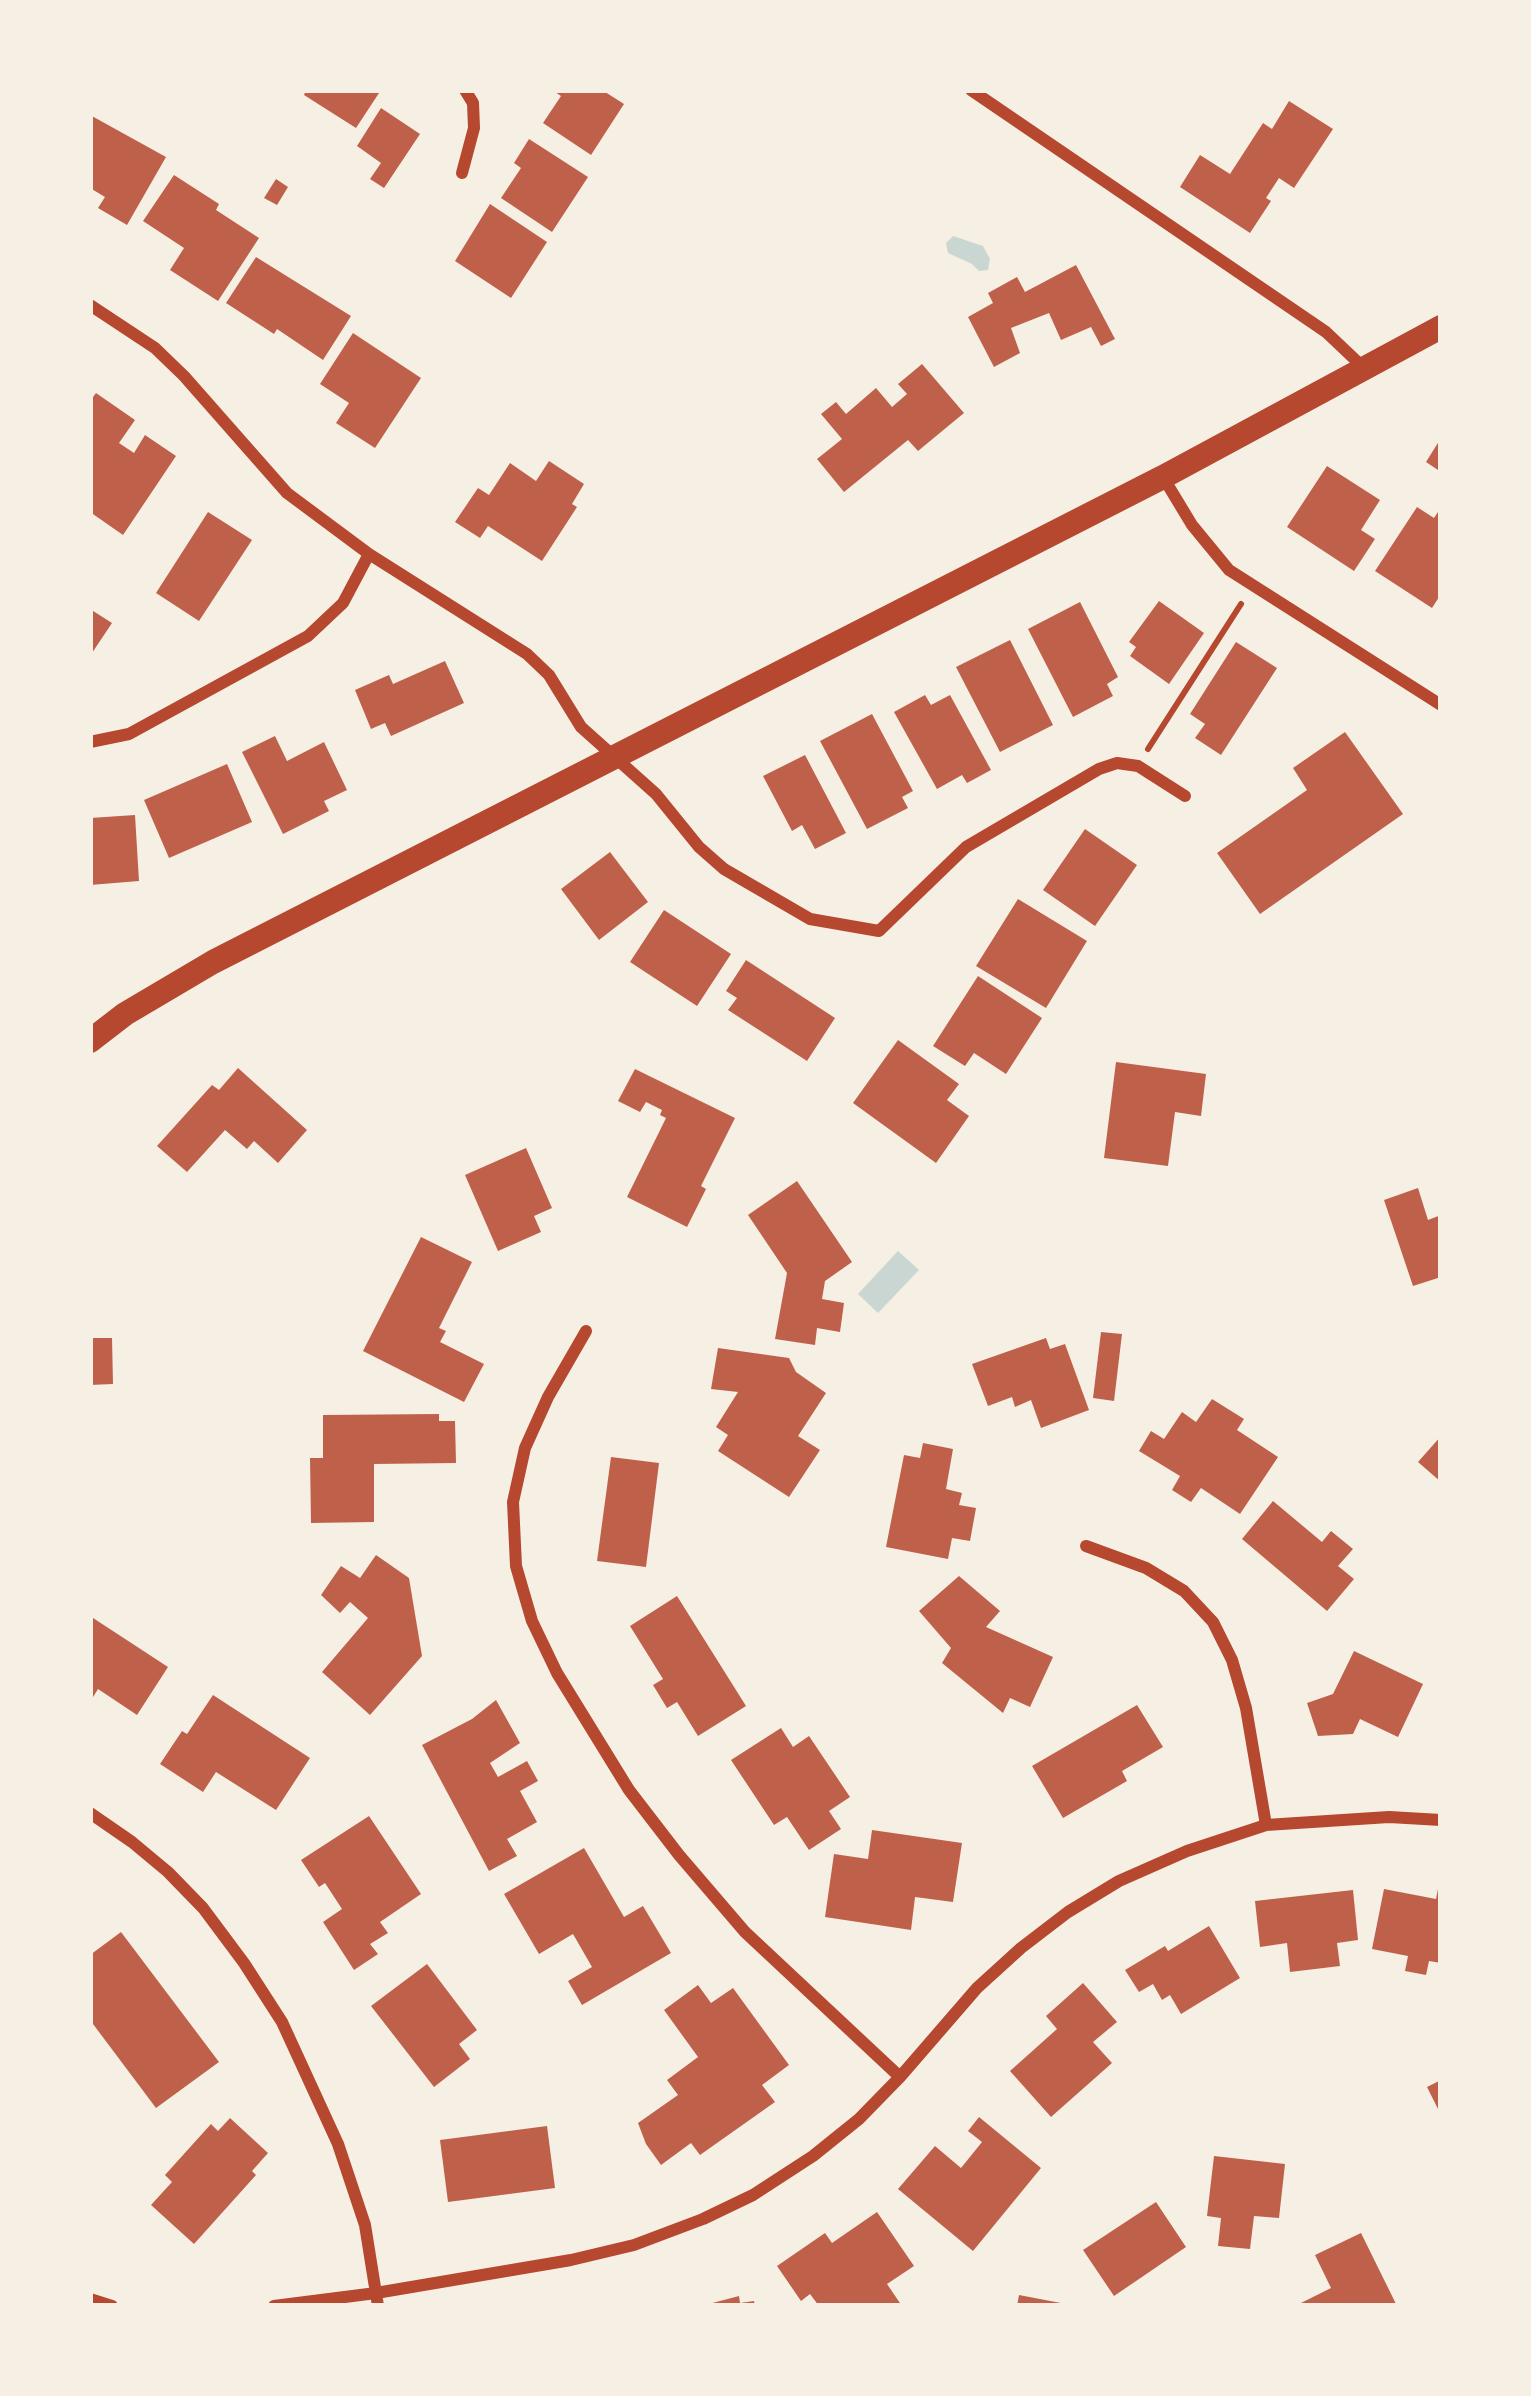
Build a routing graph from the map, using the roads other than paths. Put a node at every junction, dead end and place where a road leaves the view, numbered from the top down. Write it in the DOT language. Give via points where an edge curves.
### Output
graph roads {
  1 [pos="466,90"];
  2 [pos="971,90"];
  3 [pos="462,173"];
  4 [pos="90,304"];
  5 [pos="1441,327"];
  6 [pos="1366,370"];
  7 [pos="1163,477"];
  8 [pos="369,554"];
  9 [pos="1441,705"];
  10 [pos="90,742"];
  11 [pos="615,755"];
  12 [pos="1185,796"];
  13 [pos="90,1041"];
  14 [pos="586,1331"];
  15 [pos="1086,1546"];
  16 [pos="90,1813"];
  17 [pos="1441,1820"];
  18 [pos="1265,1825"];
  19 [pos="899,2077"];
  20 [pos="90,2299"];
  21 [pos="377,2300"];
  22 [pos="112,2306"];
  23 [pos="274,2306"];
  1 -- 3 [label="street" via="474,128"];
  2 -- 6 [label="street" via="1327,332"];
  4 -- 8 [label="street" via="155,348 287,494"];
  5 -- 6 [label="main road"];
  6 -- 7 [label="main road"];
  7 -- 9 [label="street" via="1229,570"];
  7 -- 11 [label="main road"];
  8 -- 10 [label="street" via="343,603 308,636 128,734"];
  8 -- 11 [label="street" via="527,654 580,727"];
  11 -- 12 [label="street" via="724,868 810,919 879,931 965,847 1099,769 1138,766"];
  11 -- 13 [label="main road" via="213,962"];
  14 -- 19 [label="street" via="524,1448 513,1502 516,1565 532,1621 629,1790 679,1856 745,1932"];
  15 -- 18 [label="street" via="1146,1568 1213,1622 1246,1708"];
  16 -- 21 [label="street" via="203,1908 282,2022 338,2144 365,2224"];
  17 -- 18 [label="street"];
  18 -- 19 [label="street" via="1170,1858 1068,1912 977,1988"];
  19 -- 21 [label="street" via="813,2156 703,2219 634,2245"];
  20 -- 22 [label="street"];
  21 -- 23 [label="street"];
}
